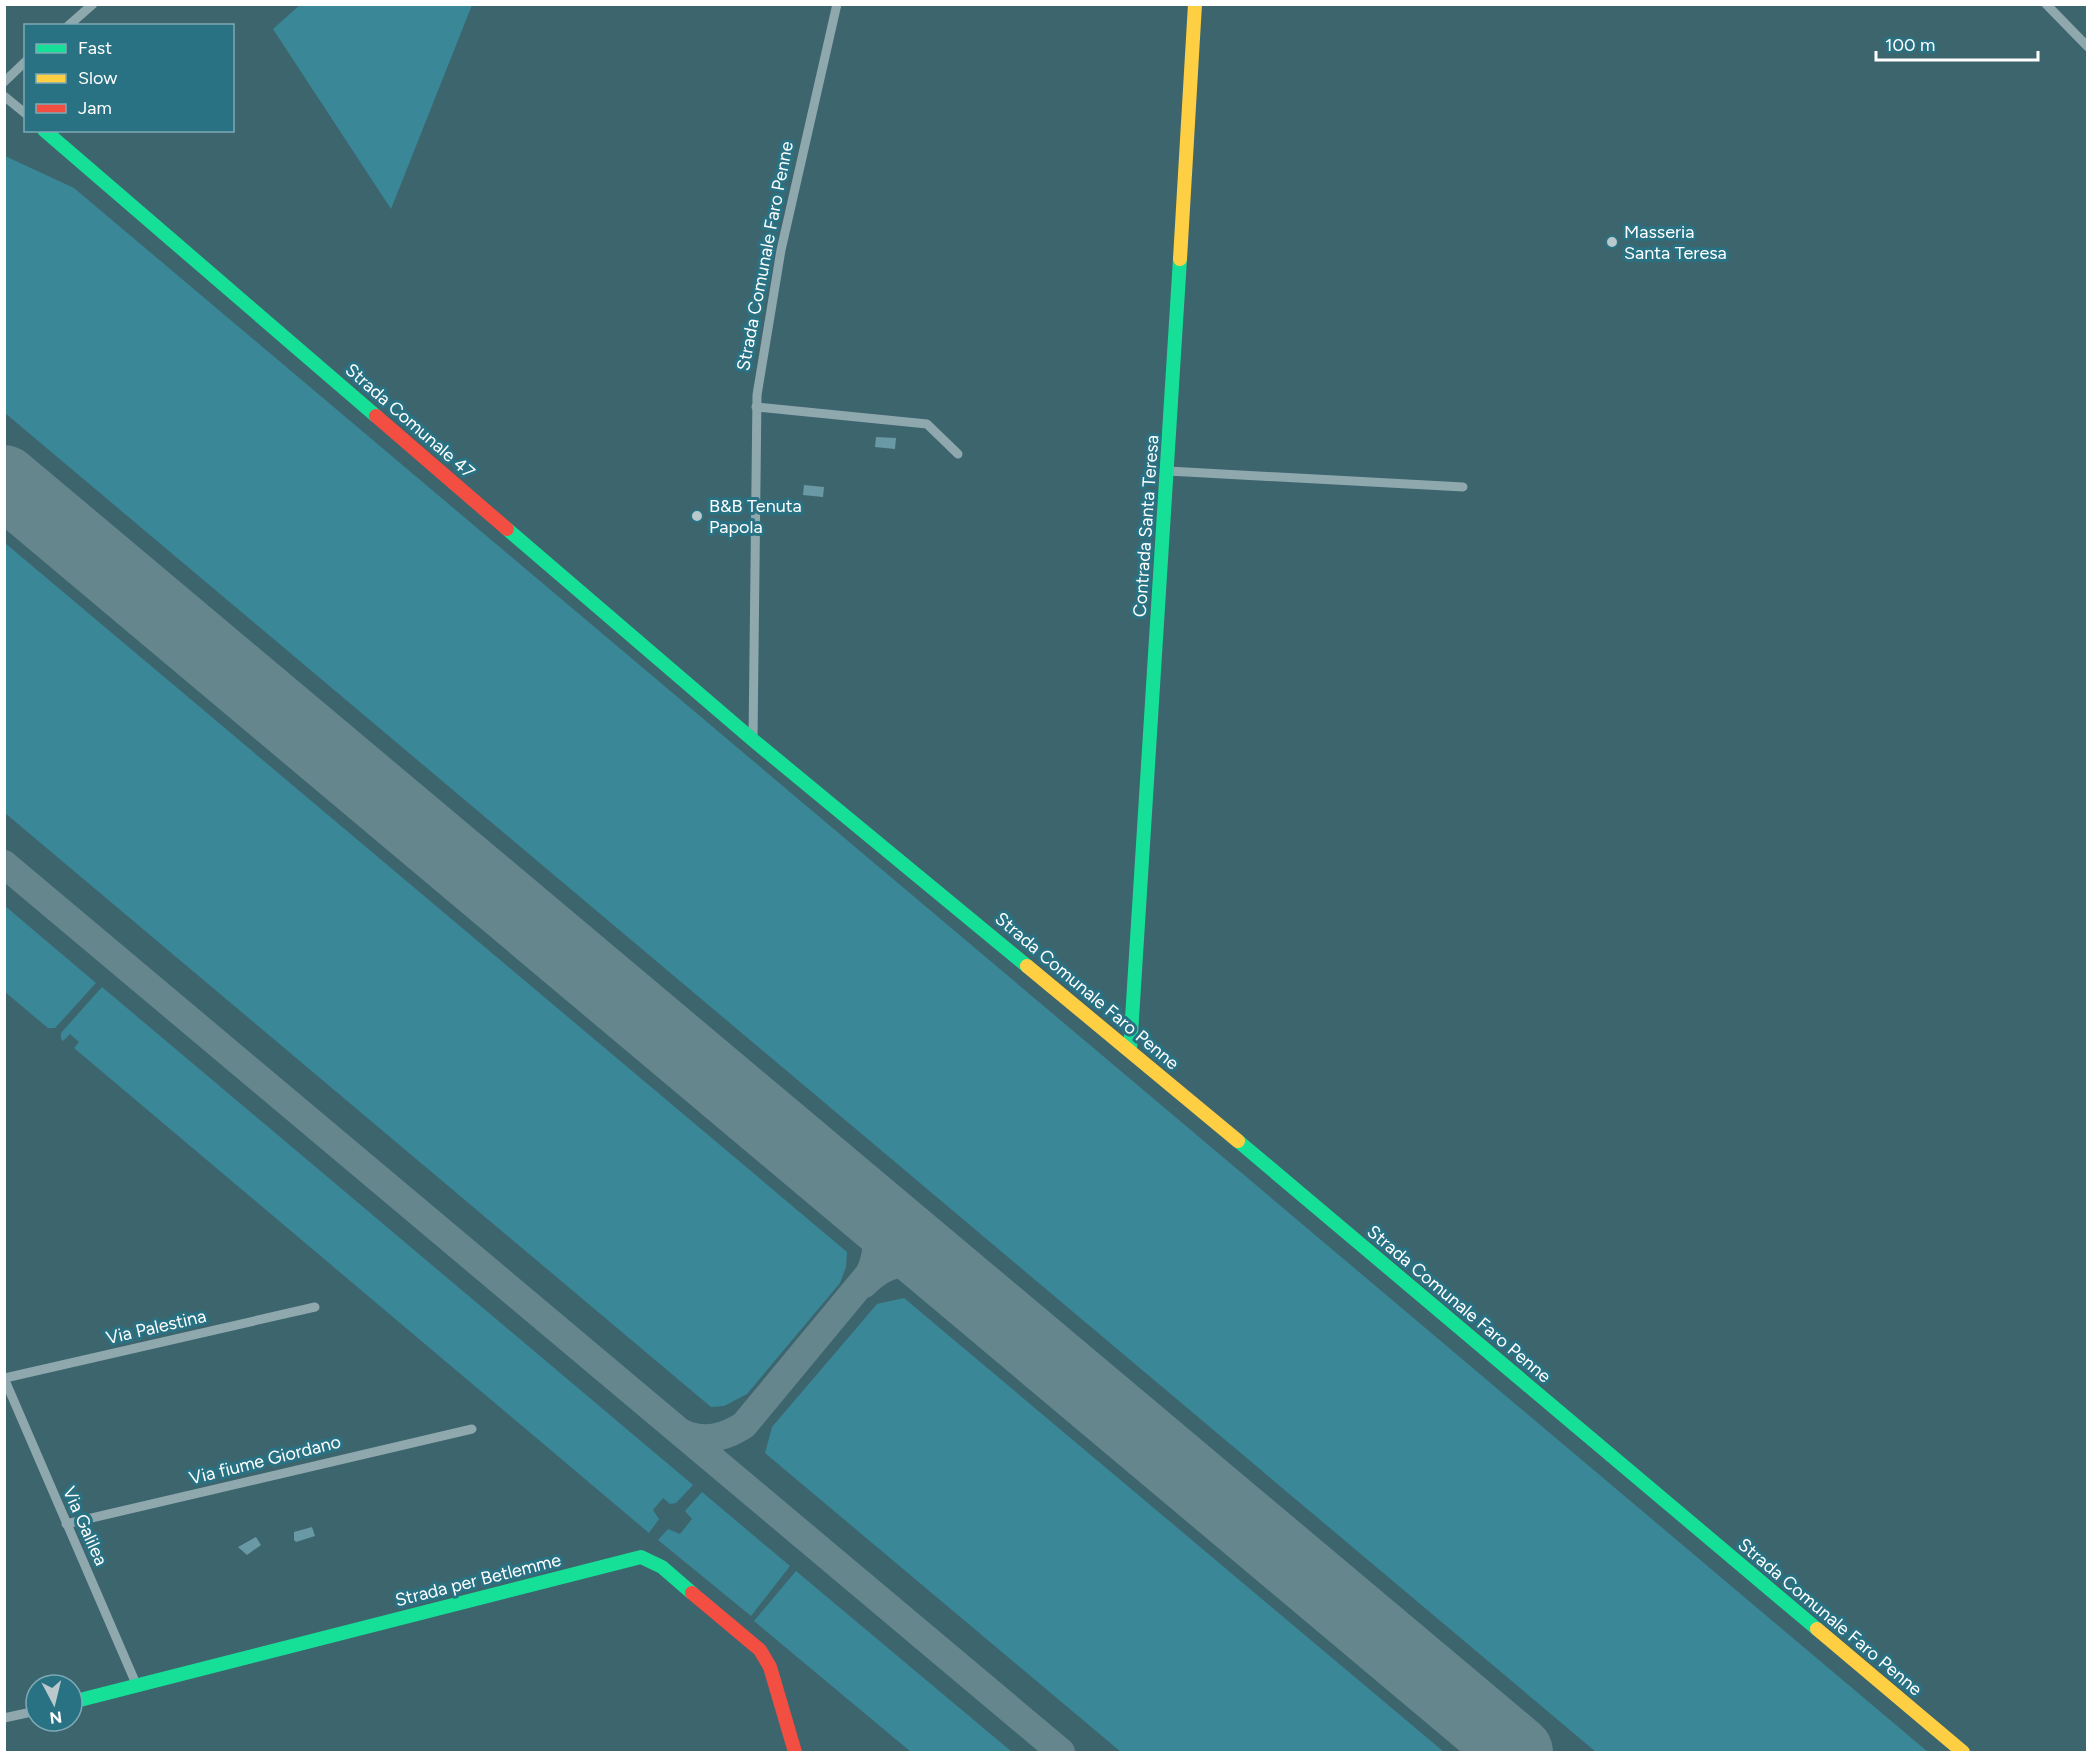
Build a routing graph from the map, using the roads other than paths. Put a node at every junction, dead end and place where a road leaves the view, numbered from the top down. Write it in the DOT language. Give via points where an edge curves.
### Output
graph roads {
  1 [pos="93,4"];
  2 [pos="837,4"];
  3 [pos="1195,4"];
  4 [pos="2046,4"];
  5 [pos="70,24"];
  6 [pos="2088,47"];
  7 [pos="24,64"];
  8 [pos="5,80"];
  9 [pos="4,96"];
  10 [pos="24,112"];
  11 [pos="46,132"];
  12 [pos="756,407"];
  13 [pos="957,454"];
  14 [pos="1168,471"];
  15 [pos="1463,487"];
  16 [pos="753,740"];
  17 [pos="1130,1050"];
  18 [pos="315,1308"];
  19 [pos="4,1378"];
  20 [pos="472,1429"];
  21 [pos="66,1524"];
  22 [pos="137,1686"];
  23 [pos="84,1699"];
  24 [pos="24,1714"];
  25 [pos="4,1718"];
  26 [pos="795,1752"];
  27 [pos="1964,1752"];
  1 -- 5 [label="street"];
  2 -- 12 [label="street, Strada Comunale Faro Penne" via="781,250"];
  3 -- 14 [label="street, Contrada Santa Teresa"];
  4 -- 6 [label="street"];
  7 -- 8 [label="street"];
  9 -- 10 [label="street"];
  11 -- 16 [label="street, Strada Comunale 47"];
  12 -- 13 [label="street" via="927,423"];
  12 -- 16 [label="street, Strada Comunale Faro Penne"];
  14 -- 15 [label="street"];
  14 -- 17 [label="street, Contrada Santa Teresa"];
  16 -- 17 [label="street, Strada Comunale Faro Penne"];
  17 -- 27 [label="street, Strada Comunale Faro Penne"];
  18 -- 19 [label="street, Via Palestina"];
  19 -- 21 [label="street, Via Galilea"];
  20 -- 21 [label="street, Via fiume Giordano"];
  21 -- 22 [label="street, Via Galilea"];
  22 -- 23 [label="street, Strada per Betlemme"];
  22 -- 26 [label="street, Strada per Betlemme" via="641,1557 662,1567 760,1650 770,1667"];
  24 -- 25 [label="street"];
}
